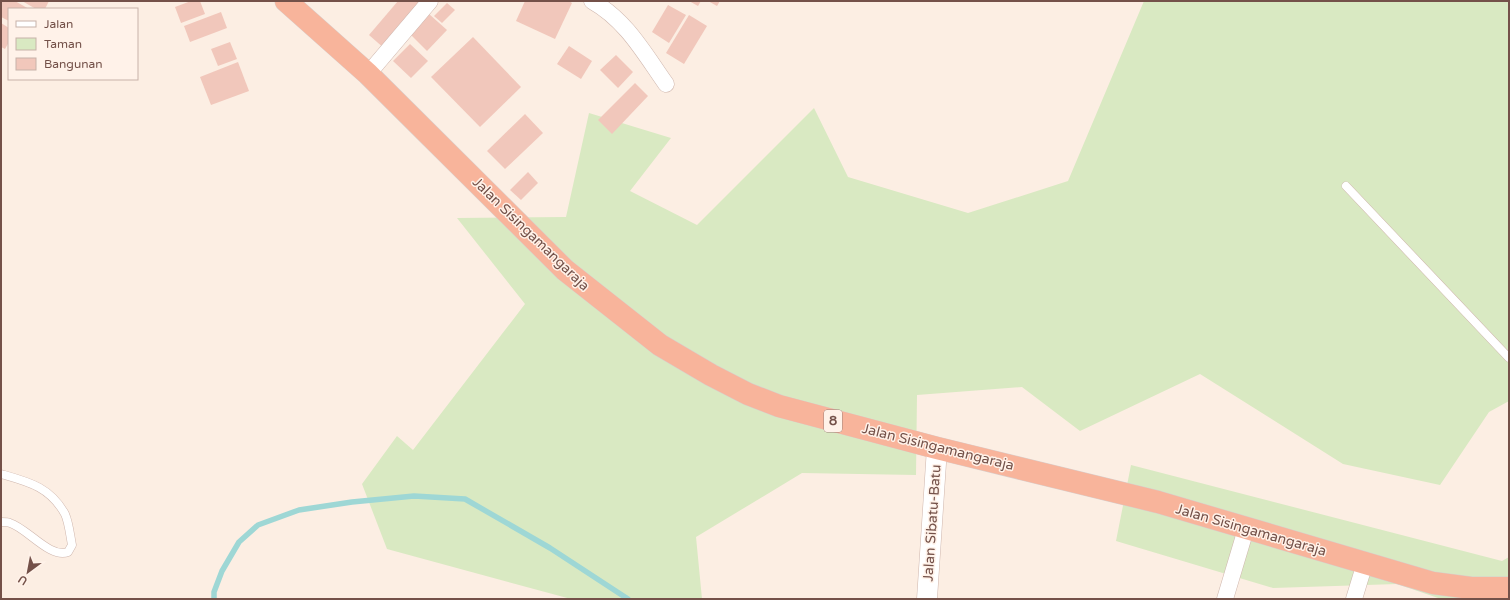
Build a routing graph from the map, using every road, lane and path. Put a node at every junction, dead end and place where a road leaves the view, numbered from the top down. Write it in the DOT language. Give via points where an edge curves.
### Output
graph roads {
  1 [pos="286,1"];
  2 [pos="430,1"];
  3 [pos="592,1"];
  4 [pos="368,74"];
  5 [pos="666,84"];
  6 [pos="1346,186"];
  7 [pos="1509,358"];
  8 [pos="937,448"];
  9 [pos="1,474"];
  10 [pos="1,522"];
  11 [pos="1246,529"];
  12 [pos="1365,563"];
  13 [pos="1509,588"];
  14 [pos="927,592"];
  15 [pos="1225,599"];
  16 [pos="1354,599"];
  1 -- 4 [label="highway, Jalan Sisingamangaraja / 8"];
  2 -- 4 [label="street"];
  3 -- 5 [label="street" via="631,32"];
  4 -- 8 [label="highway, Jalan Sisingamangaraja / 8" via="565,270 660,345 735,388 779,406"];
  6 -- 7 [label="lane"];
  8 -- 11 [label="highway, Jalan Sisingamangaraja / 8" via="1158,502"];
  8 -- 14 [label="street, Jalan Sibatu-Batu"];
  9 -- 10 [label="lane" via="35,484 48,492 65,515 72,544 68,552 60,554 10,522"];
  11 -- 12 [label="highway, Jalan Sisingamangaraja / 8"];
  11 -- 15 [label="street"];
  12 -- 13 [label="highway, Jalan Sisingamangaraja / 8" via="1433,583 1471,588"];
  12 -- 16 [label="street"];
}
